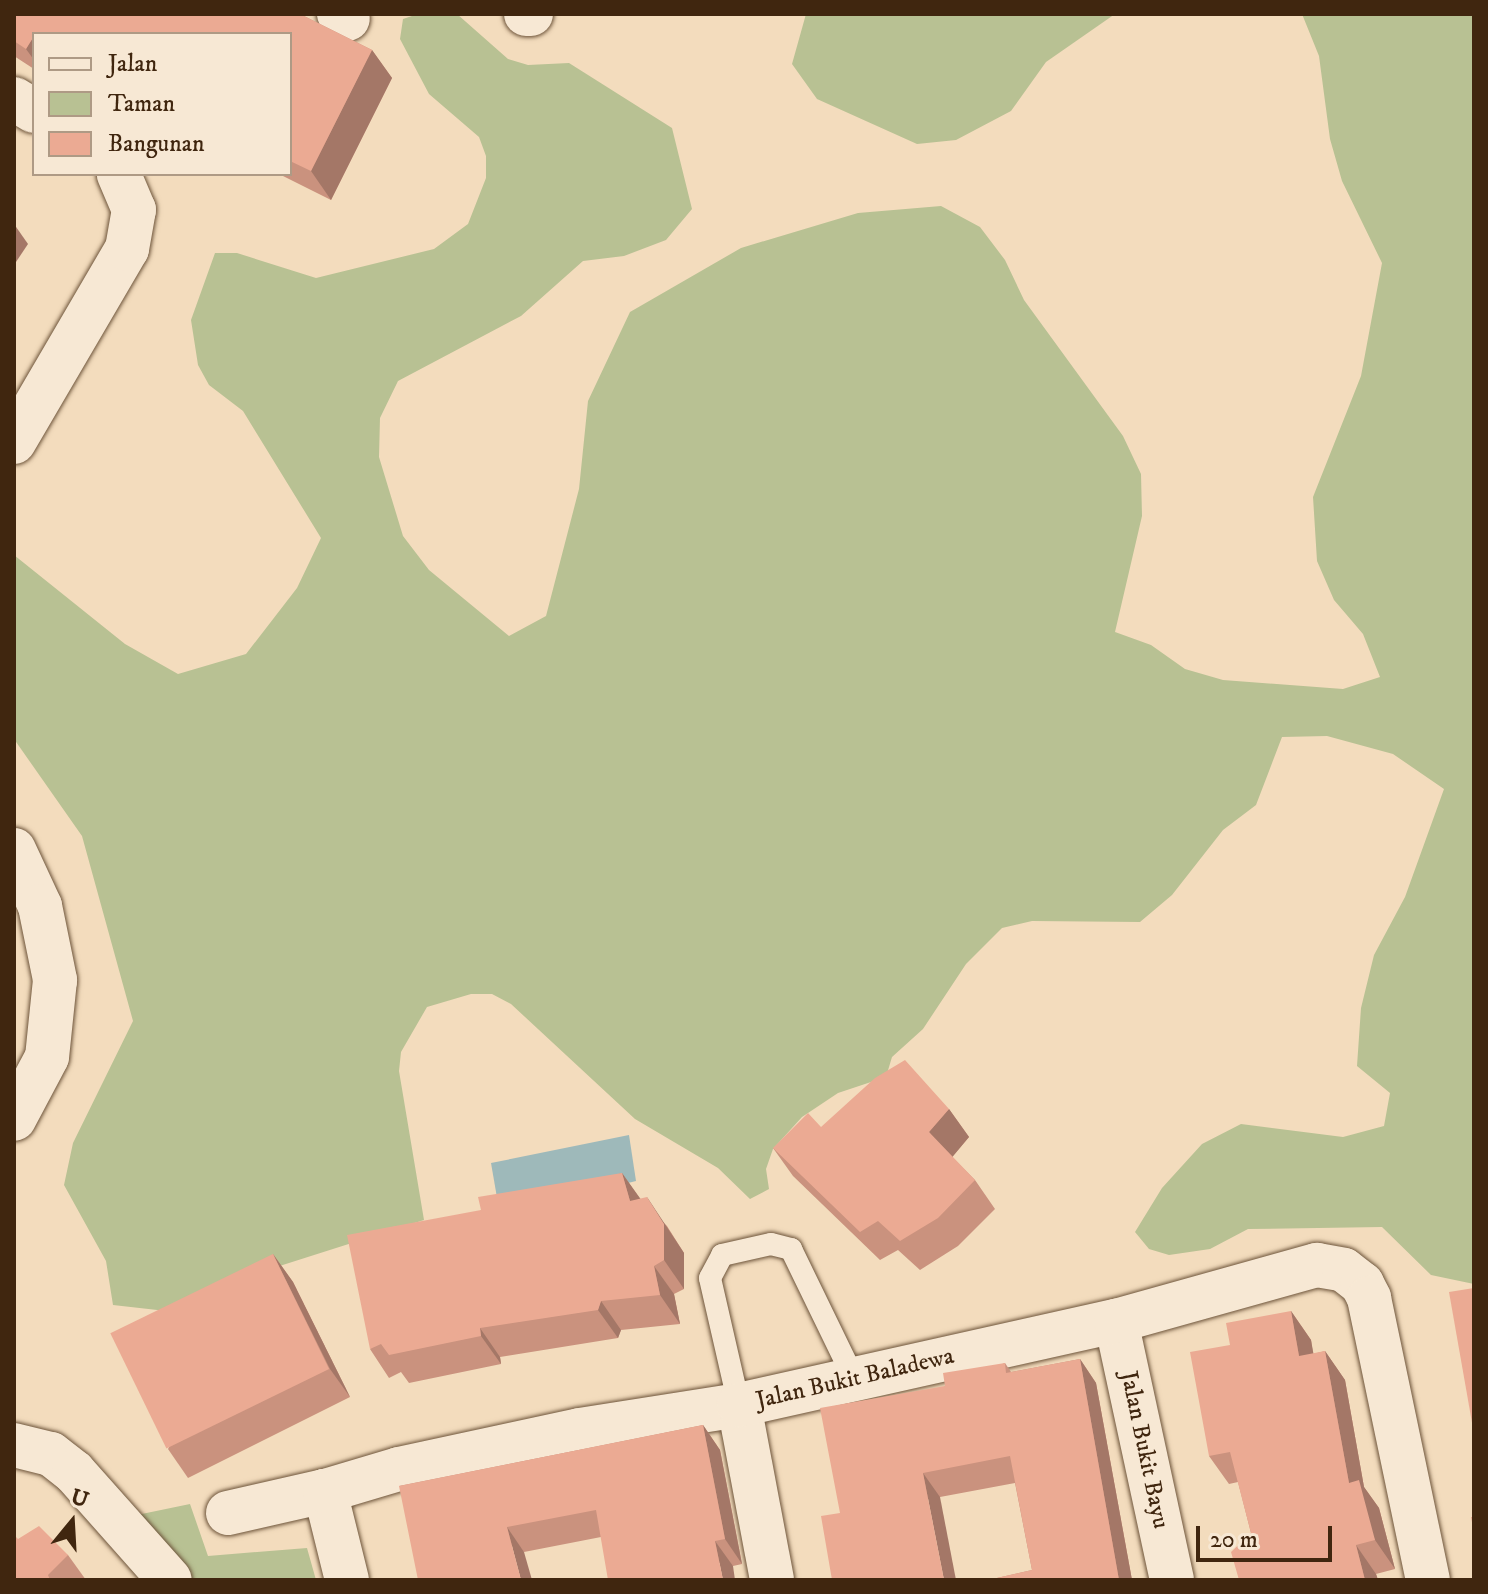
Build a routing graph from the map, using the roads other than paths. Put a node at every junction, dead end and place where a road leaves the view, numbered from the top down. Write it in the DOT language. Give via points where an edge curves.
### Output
graph roads {
  1 [pos="14,99"];
  2 [pos="32,110"];
  3 [pos="120,176"];
  4 [pos="14,442"];
  5 [pos="14,850"];
  6 [pos="14,1119"];
  7 [pos="1116,1321"];
  8 [pos="854,1379"];
  9 [pos="739,1405"];
  10 [pos="14,1445"];
  11 [pos="325,1491"];
  12 [pos="228,1513"];
  13 [pos="170,1580"];
  14 [pos="347,1580"];
  15 [pos="772,1580"];
  16 [pos="1172,1580"];
  17 [pos="1428,1580"];
  1 -- 2 [label="street"];
  3 -- 4 [label="street" via="134,210 127,249"];
  5 -- 6 [label="street" via="40,906 55,980 47,1057"];
  7 -- 8 [label="street, Jalan Bukit Baladewa"];
  7 -- 16 [label="street, Jalan Bukit Bayu"];
  7 -- 17 [label="street, Jalan Bukit Baladewa" via="1317,1265 1344,1270 1362,1284"];
  8 -- 9 [label="street, Jalan Bukit Baladewa"];
  8 -- 9 [label="lane" via="791,1249 771,1244 722,1255 710,1278"];
  9 -- 11 [label="street, Jalan Bukit Baladewa" via="580,1430 399,1469"];
  9 -- 15 [label="street"];
  10 -- 13 [label="street" via="51,1454 74,1472"];
  11 -- 12 [label="street, Jalan Bukit Baladewa"];
  11 -- 14 [label="street"];
}
